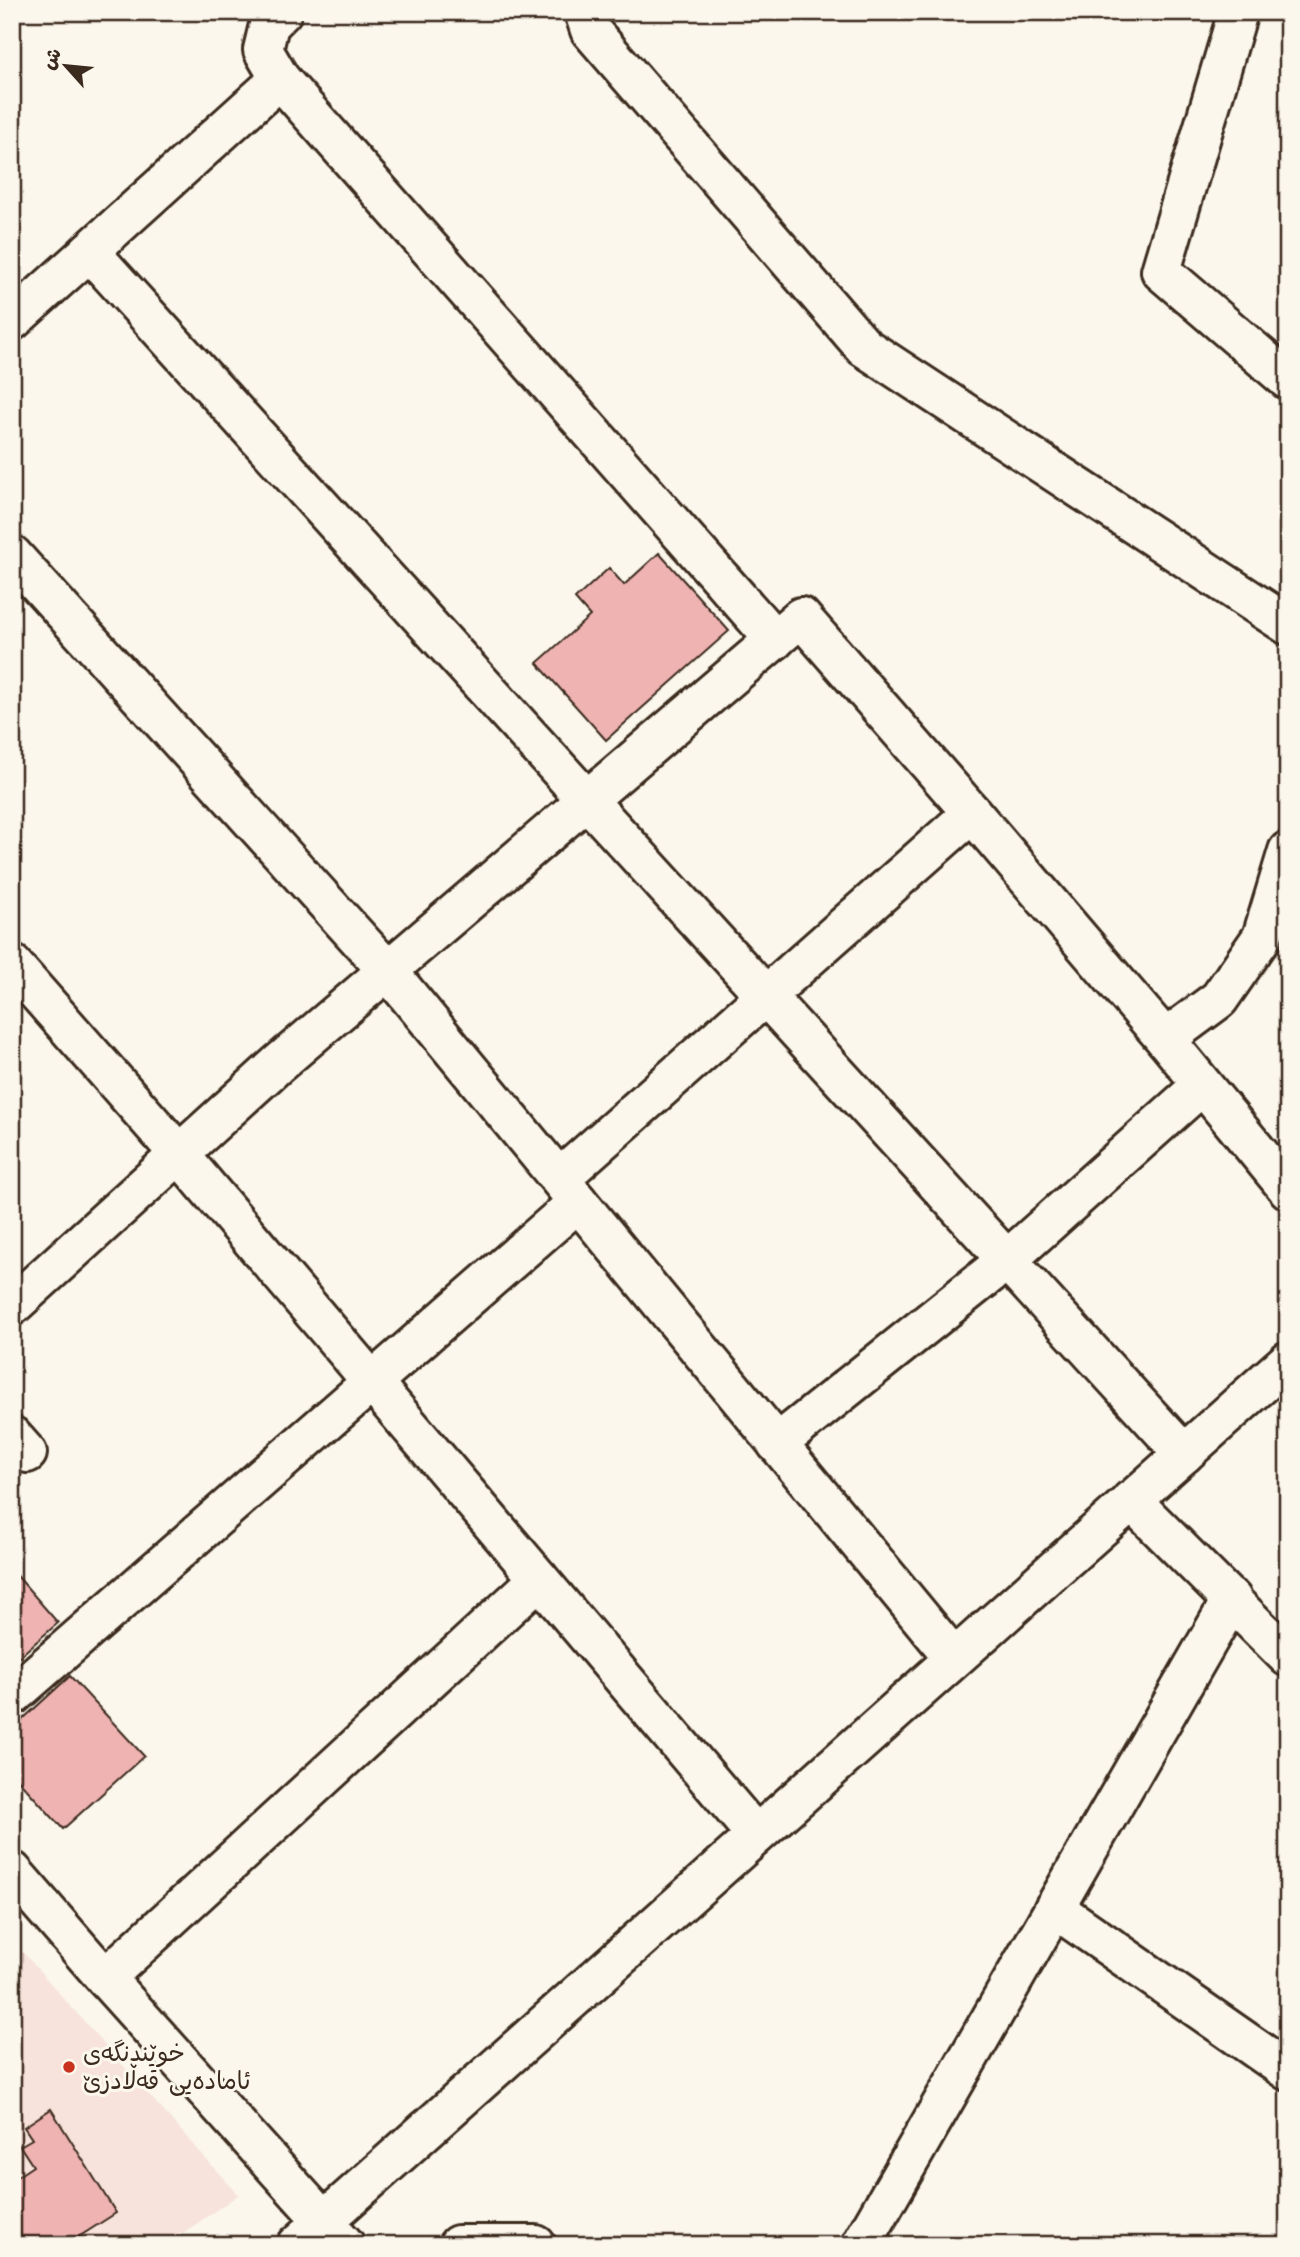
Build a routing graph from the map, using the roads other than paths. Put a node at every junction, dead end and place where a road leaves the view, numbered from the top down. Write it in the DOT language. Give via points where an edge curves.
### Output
graph roads {
  1 [pos="282,12"];
  2 [pos="584,12"];
  3 [pos="1238,12"];
  4 [pos="279,79"];
  5 [pos="89,251"];
  6 [pos="12,321"];
  7 [pos="1288,380"];
  8 [pos="12,555"];
  9 [pos="1288,625"];
  10 [pos="775,640"];
  11 [pos="586,799"];
  12 [pos="972,813"];
  13 [pos="1288,851"];
  14 [pos="12,964"];
  15 [pos="387,970"];
  16 [pos="765,996"];
  17 [pos="1165,1039"];
  18 [pos="1201,1086"];
  19 [pos="179,1154"];
  20 [pos="1288,1189"];
  21 [pos="569,1190"];
  22 [pos="1007,1260"];
  23 [pos="12,1306"];
  24 [pos="1288,1361"];
  25 [pos="372,1381"];
  26 [pos="778,1444"];
  27 [pos="1184,1454"];
  28 [pos="1131,1500"];
  29 [pos="539,1579"];
  30 [pos="1232,1599"];
  31 [pos="1288,1657"];
  32 [pos="954,1658"];
  33 [pos="12,1696"];
  34 [pos="756,1835"];
  35 [pos="12,1871"];
  36 [pos="1054,1908"];
  37 [pos="105,1978"];
  38 [pos="1288,2071"];
  39 [pos="322,2237"];
  40 [pos="458,2245"];
  41 [pos="537,2245"];
  42 [pos="861,2245"];
  1 -- 4 [label="street" via="269,25 263,50"];
  2 -- 9 [label="street" via="590,30 864,347"];
  3 -- 7 [label="street" via="1161,271"];
  4 -- 5 [label="street"];
  4 -- 10 [label="street"];
  5 -- 6 [label="street"];
  5 -- 11 [label="street"];
  8 -- 15 [label="street"];
  10 -- 11 [label="street"];
  10 -- 12 [label="street" via="801,617"];
  11 -- 15 [label="street"];
  11 -- 16 [label="street"];
  12 -- 16 [label="street"];
  12 -- 17 [label="street"];
  13 -- 17 [label="street" via="1262,937 1219,999"];
  14 -- 19 [label="street"];
  15 -- 19 [label="street"];
  15 -- 21 [label="street"];
  16 -- 21 [label="street"];
  16 -- 22 [label="street"];
  17 -- 18 [label="street"];
  18 -- 20 [label="street"];
  18 -- 22 [label="street"];
  19 -- 23 [label="street"];
  19 -- 25 [label="street"];
  21 -- 25 [label="street"];
  21 -- 26 [label="street"];
  22 -- 26 [label="street"];
  22 -- 27 [label="street"];
  24 -- 27 [label="street"];
  25 -- 29 [label="street"];
  25 -- 33 [label="street"];
  26 -- 32 [label="street"];
  27 -- 28 [label="street"];
  28 -- 30 [label="street"];
  28 -- 32 [label="street"];
  29 -- 34 [label="street"];
  29 -- 37 [label="street"];
  30 -- 31 [label="street"];
  30 -- 36 [label="street"];
  32 -- 34 [label="street"];
  34 -- 39 [label="street"];
  35 -- 37 [label="street"];
  36 -- 38 [label="street"];
  36 -- 42 [label="street"];
  37 -- 39 [label="street"];
  40 -- 41 [label="street"];
}
